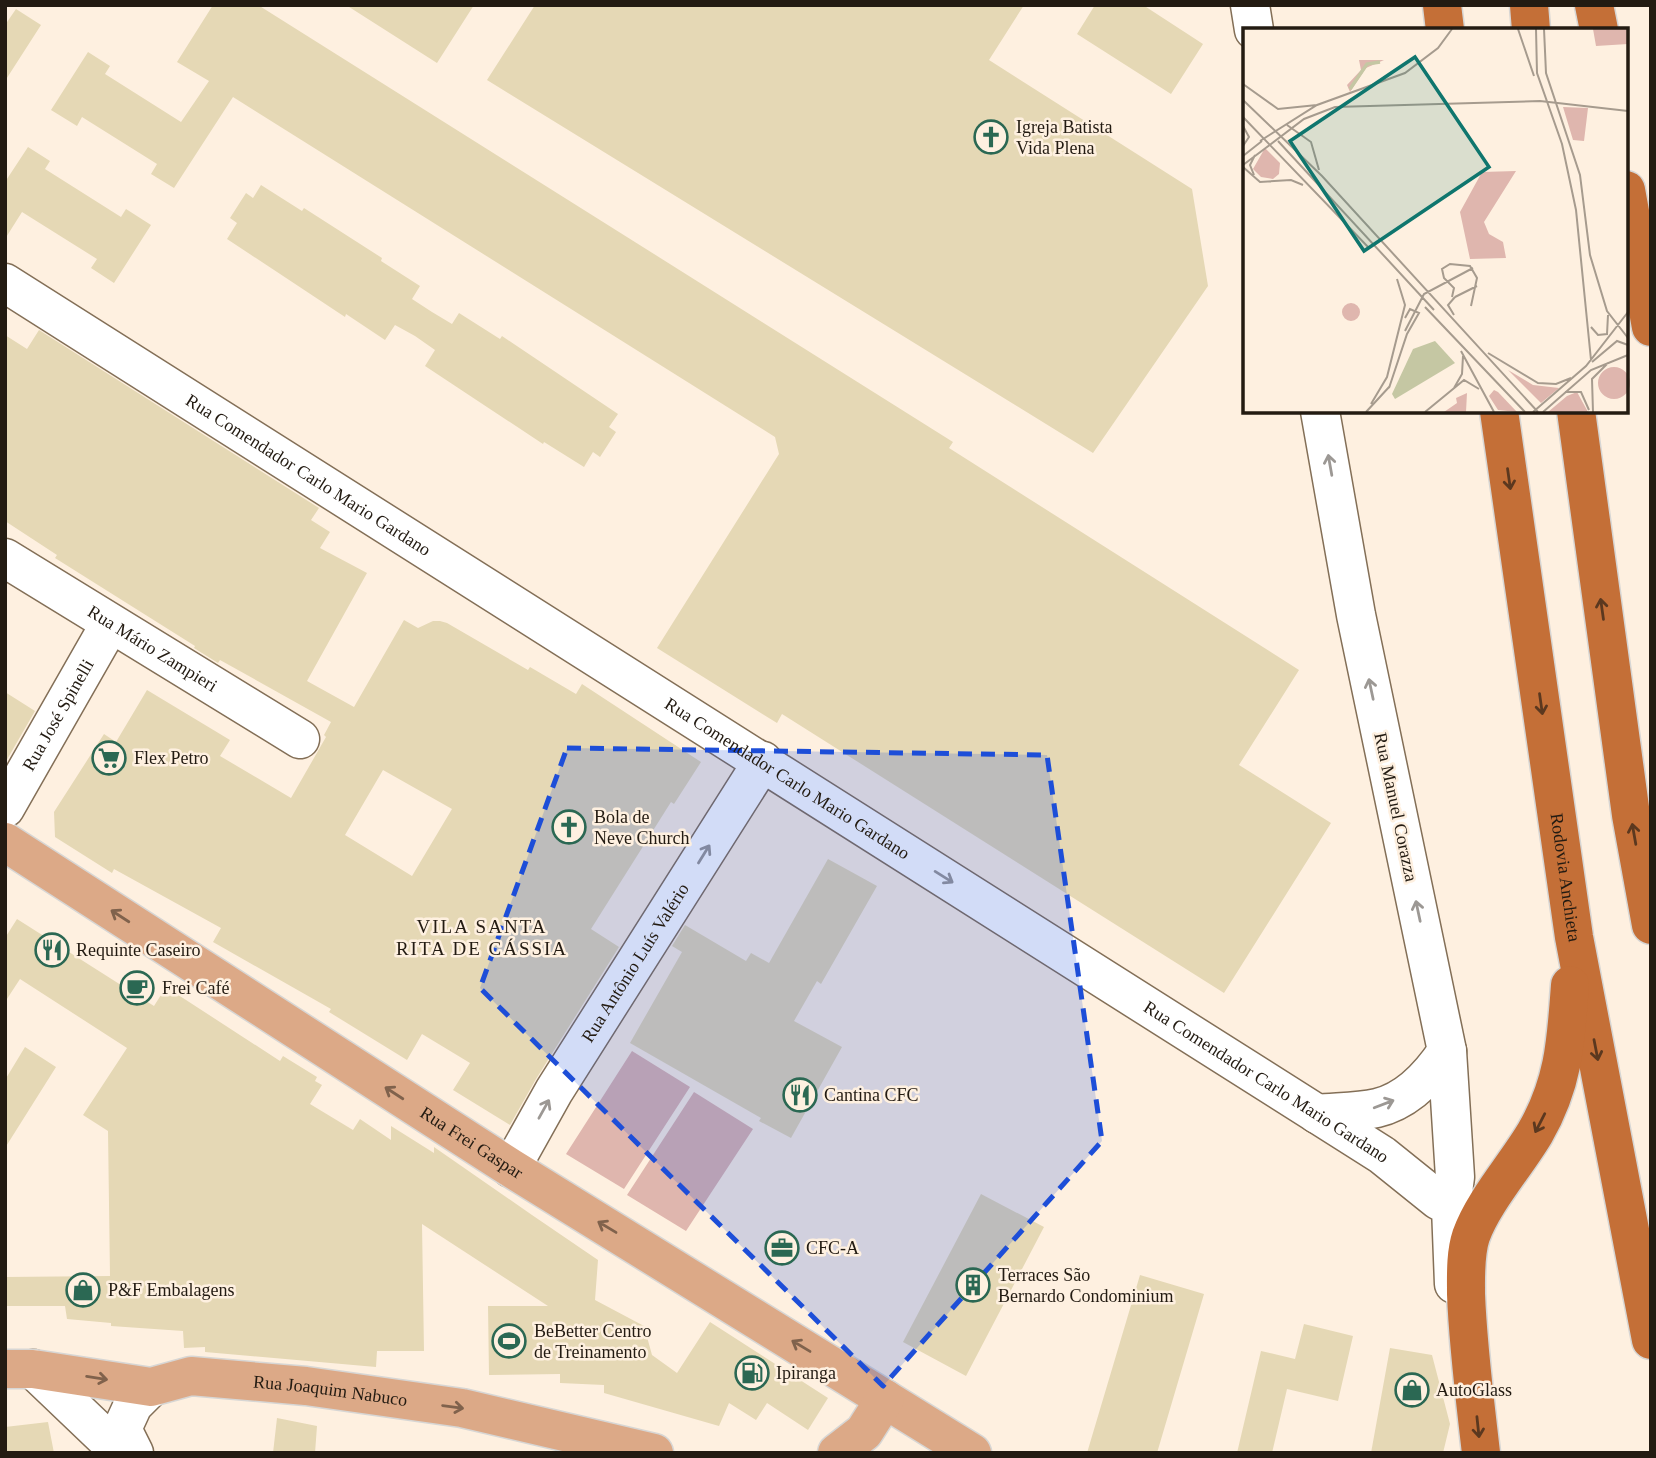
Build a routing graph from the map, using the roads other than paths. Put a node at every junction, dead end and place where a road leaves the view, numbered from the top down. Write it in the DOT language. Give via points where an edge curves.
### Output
graph roads {
  1 [pos="1250,5"];
  2 [pos="1442,5"];
  3 [pos="1529,5"];
  4 [pos="1594,5"];
  5 [pos="1254,28"];
  6 [pos="1445,28"];
  7 [pos="1531,28"];
  8 [pos="1599,28"];
  9 [pos="1628,201"];
  10 [pos="5,283"];
  11 [pos="1651,327"];
  12 [pos="1320,413"];
  13 [pos="1499,413"];
  14 [pos="1577,413"];
  15 [pos="5,558"];
  16 [pos="110,624"];
  17 [pos="300,739"];
  18 [pos="763,761"];
  19 [pos="5,808"];
  20 [pos="5,842"];
  21 [pos="1651,925"];
  22 [pos="1574,937"];
  23 [pos="1447,1051"];
  24 [pos="1317,1114"];
  25 [pos="511,1168"];
  26 [pos="1451,1207"];
  27 [pos="1469,1337"];
  28 [pos="1651,1340"];
  29 [pos="19,1369"];
  30 [pos="150,1387"];
  31 [pos="884,1399"];
  32 [pos="957,1443"];
  33 [pos="121,1453"];
  34 [pos="134,1453"];
  35 [pos="654,1453"];
  36 [pos="837,1453"];
  37 [pos="1481,1453"];
  1 -- 5 [label="street"];
  2 -- 6 [label="highway"];
  3 -- 7 [label="highway"];
  4 -- 8 [label="highway"];
  9 -- 11 [label="highway"];
  10 -- 18 [label="street, Rua Comendador Carlo Mario Gardano"];
  23 -- 12 [label="street, Rua Manuel Corazza, one-way" via="1356,615"];
  13 -- 22 [label="highway, Rodovia Anchieta, one-way"];
  21 -- 14 [label="highway, one-way" via="1631,815"];
  15 -- 16 [label="street, Rua Mário Zampieri"];
  16 -- 17 [label="street, Rua Mário Zampieri"];
  16 -- 19 [label="street, Rua José Spinelli"];
  18 -- 24 [label="street, Rua Comendador Carlo Mario Gardano, one-way"];
  25 -- 18 [label="street, Rua Antônio Luís Valério, one-way" via="561,1079"];
  25 -- 20 [label="main road, Rua Frei Gaspar, one-way"];
  22 -- 27 [label="highway, one-way" via="1565,1051 1554,1095 1471,1237 1466,1269"];
  22 -- 28 [label="highway, Rodovia Anchieta, one-way"];
  24 -- 23 [label="street, one-way" via="1389,1103 1433,1072"];
  23 -- 26 [label="street, Rua Manuel Corazza" via="1455,1177"];
  24 -- 26 [label="street, Rua Comendador Carlo Mario Gardano"];
  31 -- 25 [label="main road, Rua Frei Gaspar, one-way"];
  26 -- 27 [label="street" via="1455,1323"];
  27 -- 37 [label="highway, one-way"];
  29 -- 30 [label="main road, Rua Joaquim Nabuco, one-way"];
  29 -- 33 [label="street"];
  30 -- 34 [label="street" via="132,1405 122,1429"];
  30 -- 35 [label="main road, Rua Joaquim Nabuco, one-way" via="191,1376 306,1386 462,1408"];
  31 -- 32 [label="main road, Rua Frei Gaspar"];
  31 -- 36 [label="main road" via="864,1432"];
}
